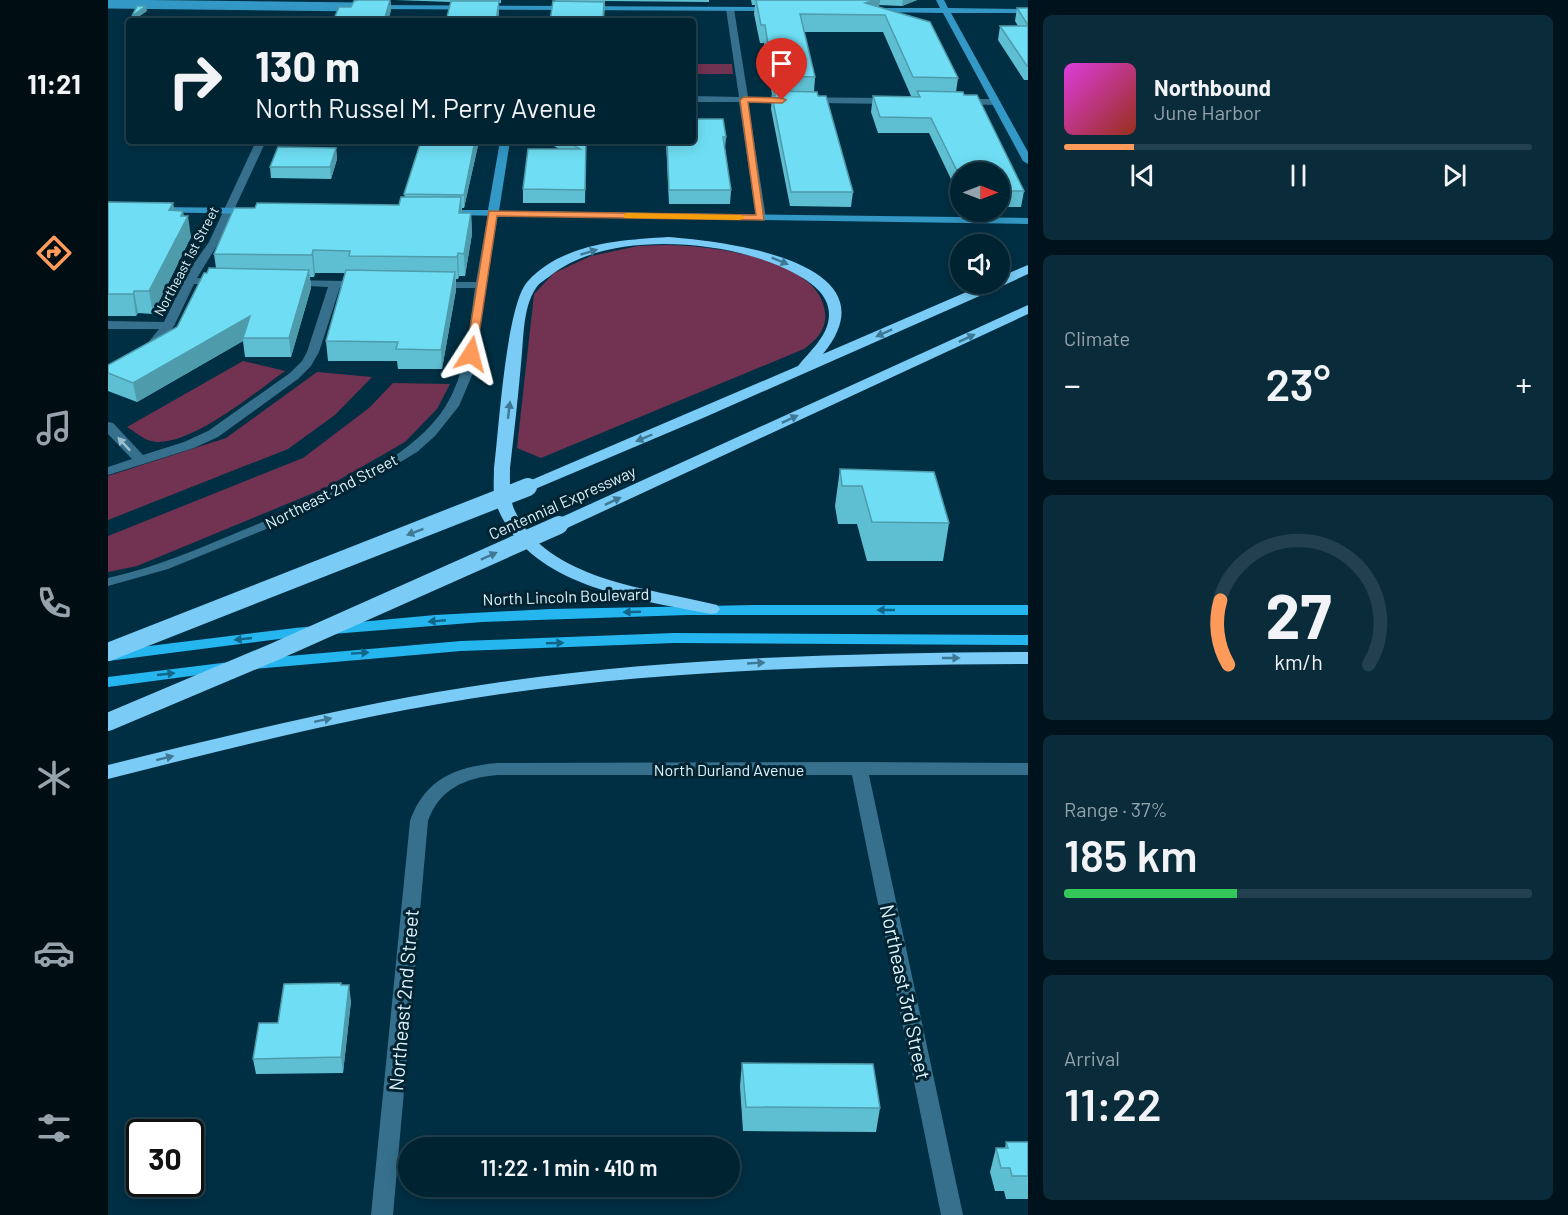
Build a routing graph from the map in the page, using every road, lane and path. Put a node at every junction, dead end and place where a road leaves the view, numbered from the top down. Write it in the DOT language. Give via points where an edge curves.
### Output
graph roads {
  1 [pos="117,0"];
  2 [pos="940,0"];
  3 [pos="108,4"];
  4 [pos="730,4"];
  5 [pos="525,7"];
  6 [pos="781,9"];
  7 [pos="862,10"];
  8 [pos="946,11"];
  9 [pos="1028,11"];
  10 [pos="108,12"];
  11 [pos="696,99"];
  12 [pos="744,100"];
  13 [pos="903,101"];
  14 [pos="949,102"];
  15 [pos="996,102"];
  16 [pos="260,144"];
  17 [pos="504,144"];
  18 [pos="1028,161"];
  19 [pos="141,210"];
  20 [pos="230,211"];
  21 [pos="266,211"];
  22 [pos="433,213"];
  23 [pos="493,213"];
  24 [pos="761,218"];
  25 [pos="1028,221"];
  26 [pos="1028,269"];
  27 [pos="1010,277"];
  28 [pos="190,281"];
  29 [pos="233,282"];
  30 [pos="277,283"];
  31 [pos="335,284"];
  32 [pos="358,284"];
  33 [pos="426,285"];
  34 [pos="482,285"];
  35 [pos="973,294"];
  36 [pos="1028,309"];
  37 [pos="108,325"];
  38 [pos="168,326"];
  39 [pos="139,355"];
  40 [pos="802,370"];
  41 [pos="108,426"];
  42 [pos="141,461"];
  43 [pos="108,471"];
  44 [pos="108,582"];
  45 [pos="711,609"];
  46 [pos="1028,610"];
  47 [pos="1028,640"];
  48 [pos="108,654"];
  49 [pos="1028,658"];
  50 [pos="108,681"];
  51 [pos="108,722"];
  52 [pos="859,768"];
  53 [pos="1028,769"];
  54 [pos="108,772"];
  55 [pos="435,790"];
  56 [pos="382,1215"];
  57 [pos="952,1215"];
  1 -- 10 [label="street"];
  2 -- 8 [label="street"];
  3 -- 5 [label="street, bridge"];
  4 -- 5 [label="street"];
  4 -- 6 [label="street"];
  4 -- 12 [label="street"];
  7 -- 8 [label="street"];
  8 -- 9 [label="street"];
  8 -- 15 [label="street"];
  11 -- 12 [label="street"];
  12 -- 13 [label="street"];
  12 -- 24 [label="street"];
  14 -- 15 [label="street"];
  15 -- 18 [label="street"];
  16 -- 20 [label="street, Northeast 1st Street"];
  17 -- 23 [label="street, Northeast 2nd Street"];
  19 -- 20 [label="street"];
  20 -- 21 [label="street"];
  20 -- 28 [label="street, Northeast 1st Street"];
  22 -- 23 [label="street"];
  23 -- 24 [label="street"];
  23 -- 34 [label="street, Northeast 2nd Street"];
  24 -- 25 [label="street"];
  26 -- 27 [label="highway"];
  28 -- 29 [label="street"];
  28 -- 38 [label="street, Northeast 1st Street"];
  30 -- 31 [label="street"];
  31 -- 32 [label="street"];
  31 -- 42 [label="street" via="313,352 294,376 213,434"];
  33 -- 34 [label="street"];
  34 -- 44 [label="street, Northeast 2nd Street" via="462,388 444,418 412,448 367,476 274,522 162,567"];
  35 -- 40 [label="highway, Centennial Expressway, one-way"];
  51 -- 36 [label="highway, Centennial Expressway, one-way, bridge" via="560,525"];
  37 -- 38 [label="street"];
  38 -- 39 [label="street, Northeast 1st Street"];
  45 -- 40 [label="highway, one-way" via="625,590 565,568 534,547 512,522 505,508 502,468 525,295 539,277 558,264 605,248 672,241 756,252 805,273 832,298 836,318 833,327"];
  40 -- 48 [label="highway, Centennial Expressway, one-way, bridge" via="528,487"];
  42 -- 41 [label="street, one-way"];
  42 -- 43 [label="street"];
  46 -- 45 [label="main road, North Lincoln Boulevard, one-way"];
  45 -- 48 [label="main road, North Lincoln Boulevard, one-way" via="481,617"];
  50 -- 47 [label="main road, one-way" via="461,646 682,638"];
  54 -- 49 [label="highway, one-way" via="266,732 500,688 697,666"];
  52 -- 53 [label="street, North Durland Avenue"];
  52 -- 55 [label="street, North Durland Avenue" via="497,769 461,776"];
  52 -- 57 [label="street, Northeast 3rd Street"];
  55 -- 56 [label="street, Northeast 2nd Street" via="419,821"];
}
